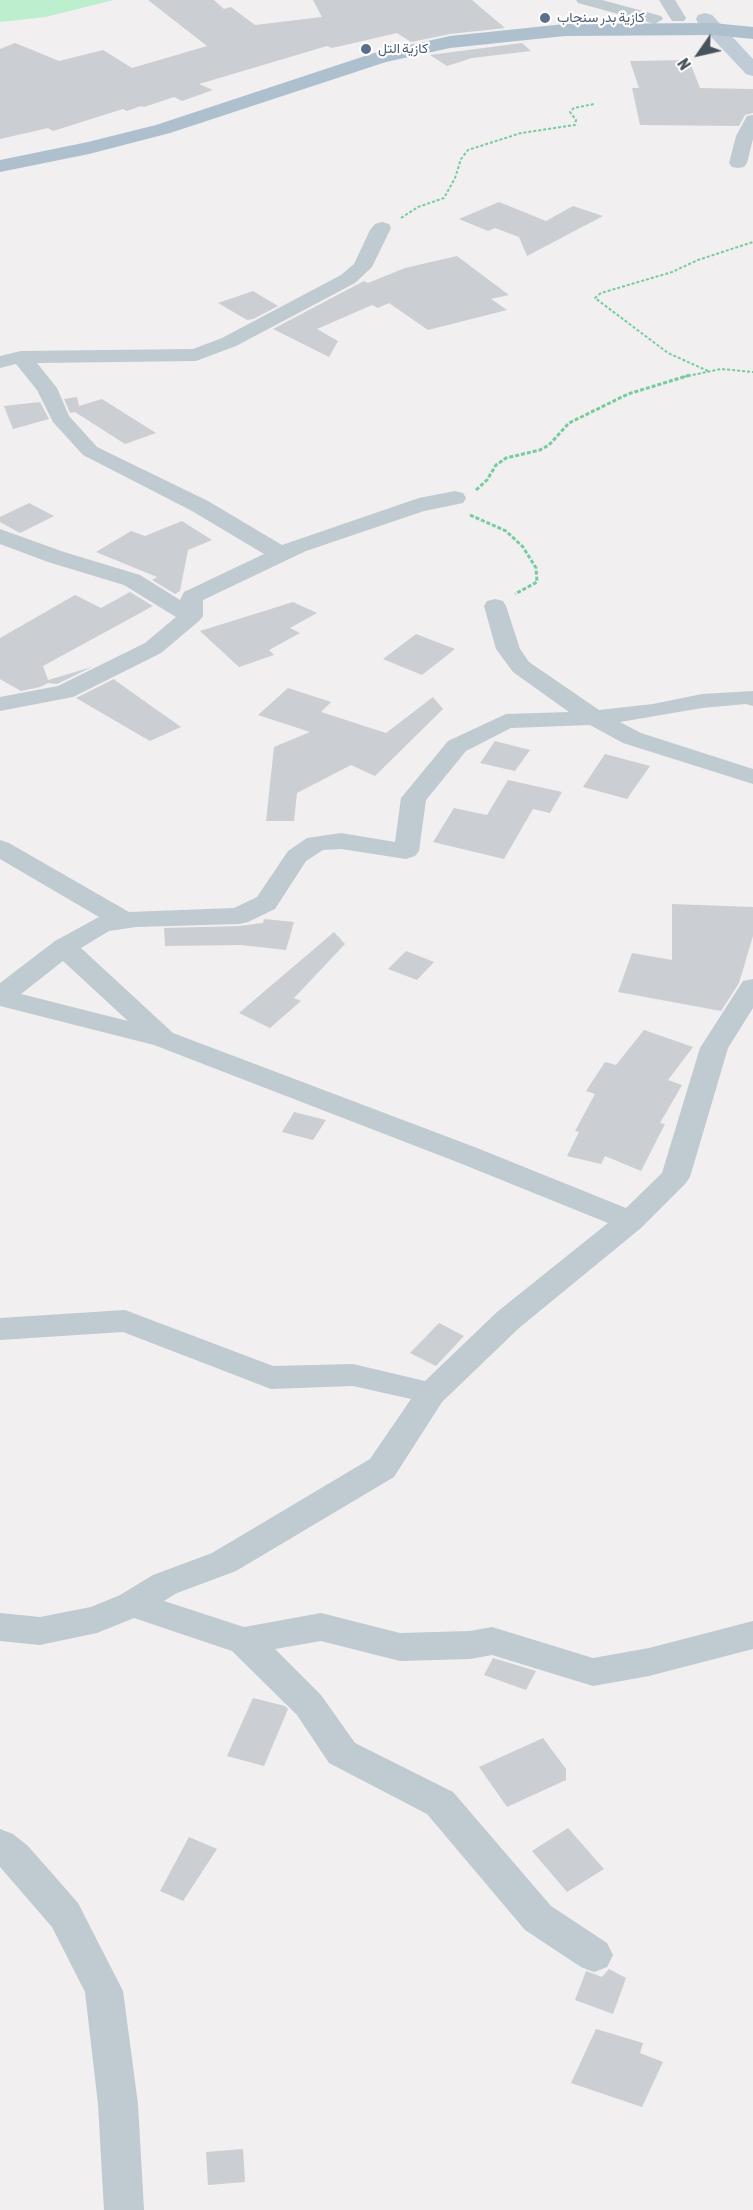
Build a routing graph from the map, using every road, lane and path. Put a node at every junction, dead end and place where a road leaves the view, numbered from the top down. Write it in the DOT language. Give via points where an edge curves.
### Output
graph roads {
  1 [pos="584,0"];
  2 [pos="667,0"];
  3 [pos="678,18"];
  4 [pos="655,19"];
  5 [pos="709,24"];
  6 [pos="752,29"];
  7 [pos="753,70"];
  8 [pos="594,104"];
  9 [pos="753,120"];
  10 [pos="0,156"];
  11 [pos="738,163"];
  12 [pos="0,166"];
  13 [pos="382,228"];
  14 [pos="753,242"];
  15 [pos="10,360"];
  16 [pos="709,371"];
  17 [pos="753,372"];
  18 [pos="446,500"];
  19 [pos="0,536"];
  20 [pos="281,554"];
  21 [pos="503,601"];
  22 [pos="191,616"];
  23 [pos="753,699"];
  24 [pos="0,704"];
  25 [pos="594,718"];
  26 [pos="753,777"];
  27 [pos="0,848"];
  28 [pos="125,921"];
  29 [pos="64,947"];
  30 [pos="753,987"];
  31 [pos="0,997"];
  32 [pos="163,1039"];
  33 [pos="630,1221"];
  34 [pos="0,1329"];
  35 [pos="431,1394"];
  36 [pos="132,1604"];
  37 [pos="0,1627"];
  38 [pos="753,1635"];
  39 [pos="244,1641"];
  40 [pos="0,1845"];
  41 [pos="594,1955"];
  42 [pos="124,2210"];
  1 -- 4 [label="street"];
  2 -- 3 [label="street"];
  3 -- 4 [label="main road"];
  3 -- 5 [label="main road"];
  4 -- 10 [label="main road" via="518,26 425,39 340,61 156,121"];
  5 -- 6 [label="main road"];
  5 -- 7 [label="street"];
  5 -- 12 [label="main road" via="565,30 450,42 381,57 163,129"];
  8 -- 13 [label="path" via="570,112 575,125 521,133 468,150 444,198 418,207"];
  9 -- 11 [label="street"];
  13 -- 15 [label="street" via="362,267 348,279 229,342 196,355"];
  14 -- 16 [label="path" via="600,293 595,298 669,353"];
  15 -- 20 [label="street" via="47,388 60,418 90,451 200,506"];
  16 -- 17 [label="path"];
  16 -- 18 [label="path" via="628,394 575,419 549,445 530,454 506,458 496,465 481,487"];
  18 -- 20 [label="street" via="418,505"];
  18 -- 21 [label="path" via="506,531 523,547 536,568 539,578 531,587"];
  19 -- 22 [label="street" via="132,579"];
  20 -- 22 [label="street" via="192,597"];
  21 -- 25 [label="street" via="508,649 521,667"];
  22 -- 24 [label="street" via="153,648 64,693"];
  23 -- 25 [label="street" via="702,701"];
  25 -- 26 [label="street" via="632,738"];
  25 -- 28 [label="street" via="506,720 457,746 414,798 406,851 342,841 316,843 297,855 266,903 239,916"];
  27 -- 28 [label="street"];
  28 -- 29 [label="street" via="102,924"];
  29 -- 31 [label="street"];
  29 -- 32 [label="street"];
  30 -- 33 [label="street" via="714,1048 675,1178"];
  31 -- 32 [label="street"];
  32 -- 33 [label="street"];
  33 -- 35 [label="street" via="507,1320"];
  34 -- 35 [label="street" via="125,1321 271,1378 353,1375"];
  35 -- 36 [label="street" via="382,1468 224,1562 165,1584"];
  36 -- 37 [label="street" via="97,1619 40,1630"];
  36 -- 39 [label="street"];
  38 -- 39 [label="street" via="593,1672 492,1641 400,1647 321,1627"];
  39 -- 41 [label="street" via="309,1706 342,1753 440,1803 538,1918"];
  40 -- 42 [label="street" via="64,1915 104,1991 118,2104"];
}
